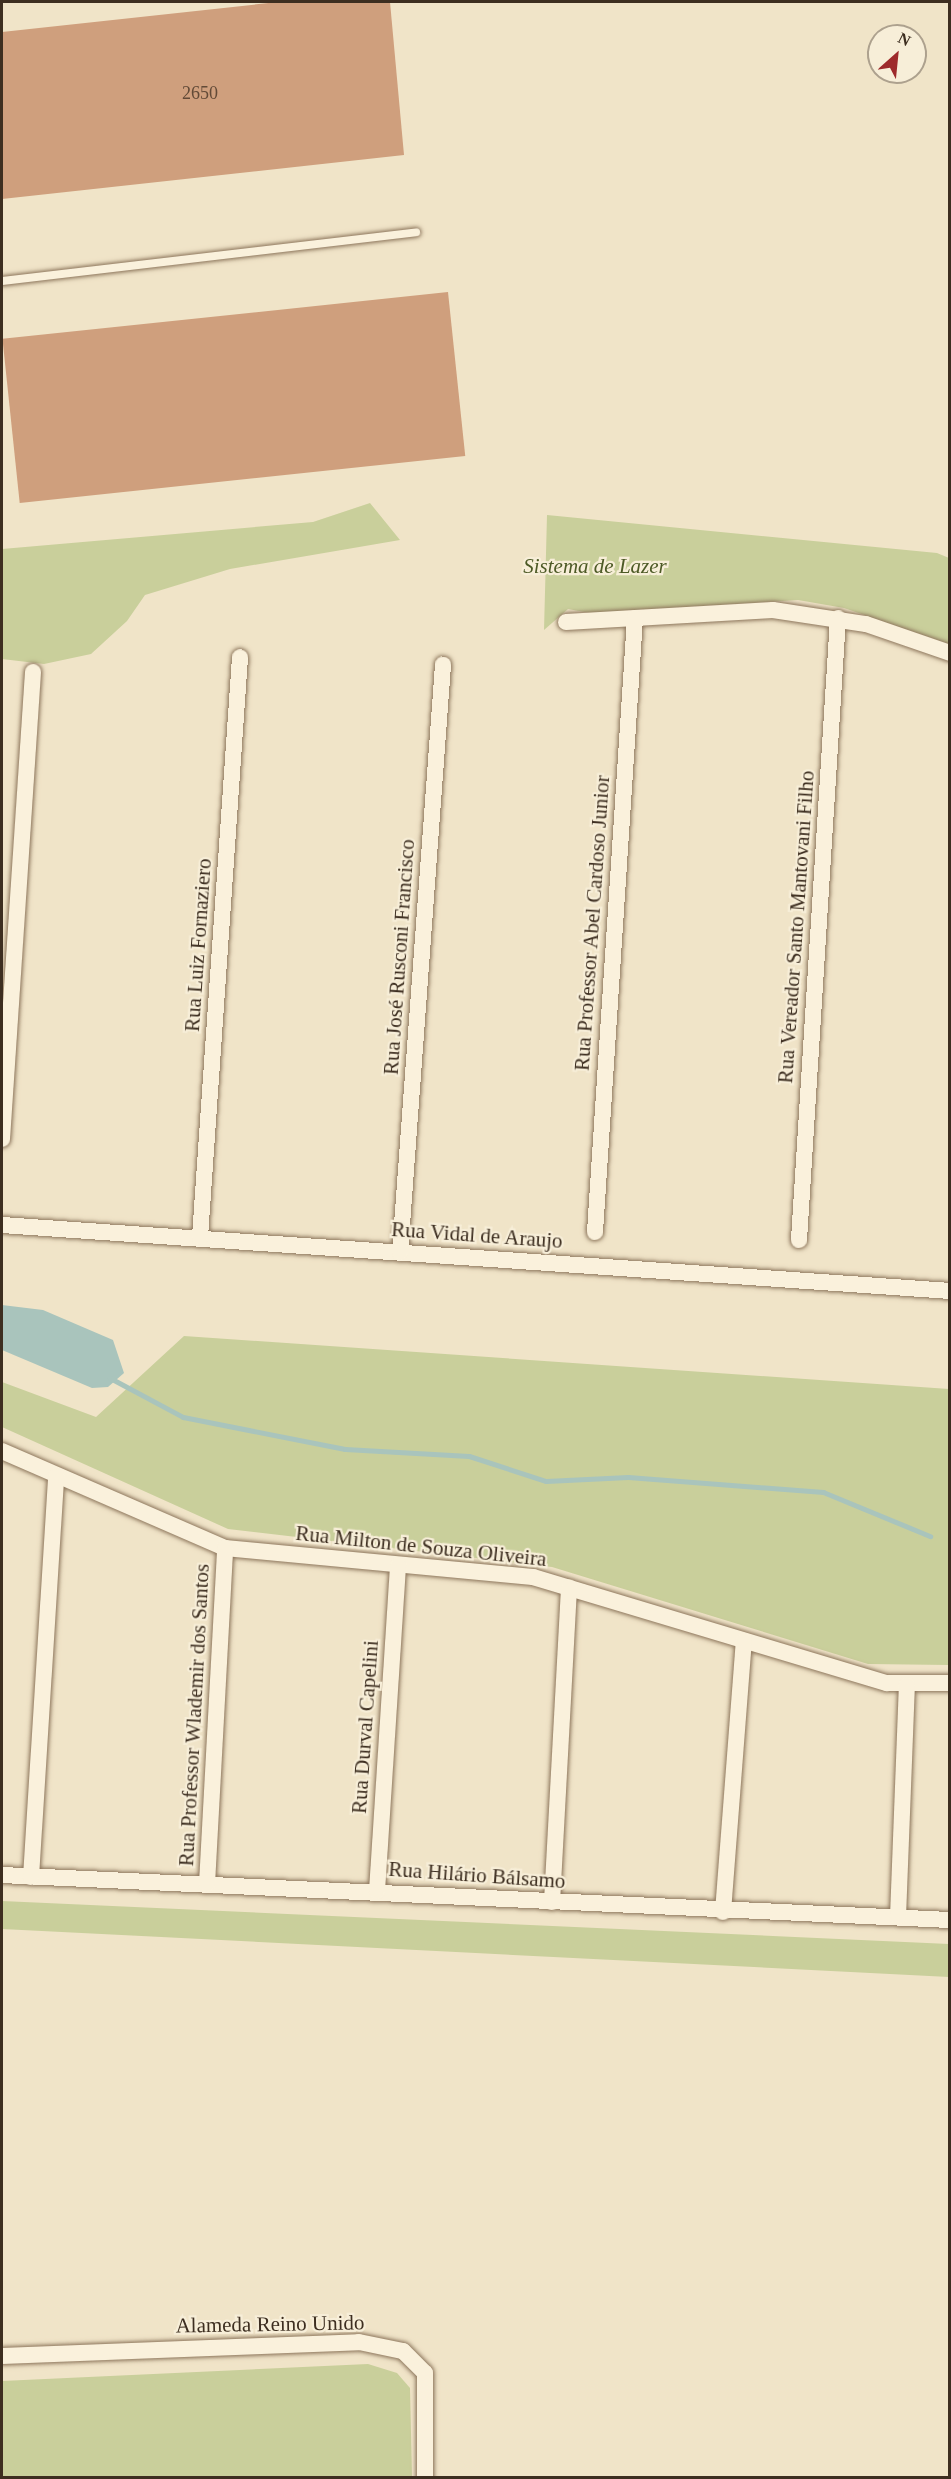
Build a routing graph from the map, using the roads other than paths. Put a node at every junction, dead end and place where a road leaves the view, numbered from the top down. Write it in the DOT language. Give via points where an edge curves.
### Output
graph roads {
  1 [pos="416,232"];
  2 [pos="2,281"];
  3 [pos="635,618"];
  4 [pos="838,618"];
  5 [pos="566,622"];
  6 [pos="950,653"];
  7 [pos="240,657"];
  8 [pos="443,664"];
  9 [pos="33,672"];
  10 [pos="2,1139"];
  11 [pos="2,1225"];
  12 [pos="594,1232"];
  13 [pos="200,1237"];
  14 [pos="799,1240"];
  15 [pos="400,1252"];
  16 [pos="950,1291"];
  17 [pos="2,1451"];
  18 [pos="56,1476"];
  19 [pos="225,1548"];
  20 [pos="398,1566"];
  21 [pos="569,1587"];
  22 [pos="744,1641"];
  23 [pos="950,1683"];
  24 [pos="907,1685"];
  25 [pos="2,1875"];
  26 [pos="31,1877"];
  27 [pos="207,1884"];
  28 [pos="377,1891"];
  29 [pos="552,1902"];
  30 [pos="723,1912"];
  31 [pos="898,1917"];
  32 [pos="950,1920"];
  33 [pos="2,2356"];
  34 [pos="425,2478"];
  1 -- 2 [label="lane"];
  3 -- 4 [label="street" via="773,610"];
  3 -- 5 [label="street"];
  3 -- 12 [label="street, Rua Professor Abel Cardoso Junior"];
  4 -- 6 [label="street"];
  4 -- 14 [label="street, Rua Vereador Santo Mantovani Filho"];
  7 -- 13 [label="street, Rua Luiz Fornaziero"];
  8 -- 15 [label="street, Rua José Rusconi Francisco"];
  9 -- 10 [label="street"];
  11 -- 13 [label="street, Rua Vidal de Araujo"];
  13 -- 15 [label="street, Rua Vidal de Araujo"];
  15 -- 16 [label="street, Rua Vidal de Araujo"];
  17 -- 18 [label="street, Rua Milton de Souza Oliveira"];
  18 -- 19 [label="street, Rua Milton de Souza Oliveira"];
  18 -- 26 [label="street"];
  19 -- 20 [label="street, Rua Milton de Souza Oliveira"];
  19 -- 27 [label="street, Rua Professor Wlademir dos Santos"];
  20 -- 21 [label="street, Rua Milton de Souza Oliveira" via="533,1577"];
  20 -- 28 [label="street, Rua Durval Capelini"];
  21 -- 22 [label="street, Rua Milton de Souza Oliveira"];
  21 -- 29 [label="street"];
  22 -- 24 [label="street, Rua Milton de Souza Oliveira"];
  22 -- 30 [label="street"];
  23 -- 24 [label="street, Rua Milton de Souza Oliveira"];
  24 -- 31 [label="street"];
  25 -- 26 [label="street, Rua Hilário Bálsamo"];
  26 -- 27 [label="street, Rua Hilário Bálsamo"];
  27 -- 28 [label="street, Rua Hilário Bálsamo"];
  28 -- 29 [label="street, Rua Hilário Bálsamo"];
  29 -- 30 [label="street, Rua Hilário Bálsamo"];
  30 -- 31 [label="street, Rua Hilário Bálsamo"];
  31 -- 32 [label="street, Rua Hilário Bálsamo"];
  33 -- 34 [label="street, Alameda Reino Unido" via="359,2342 403,2351 425,2373"];
}
